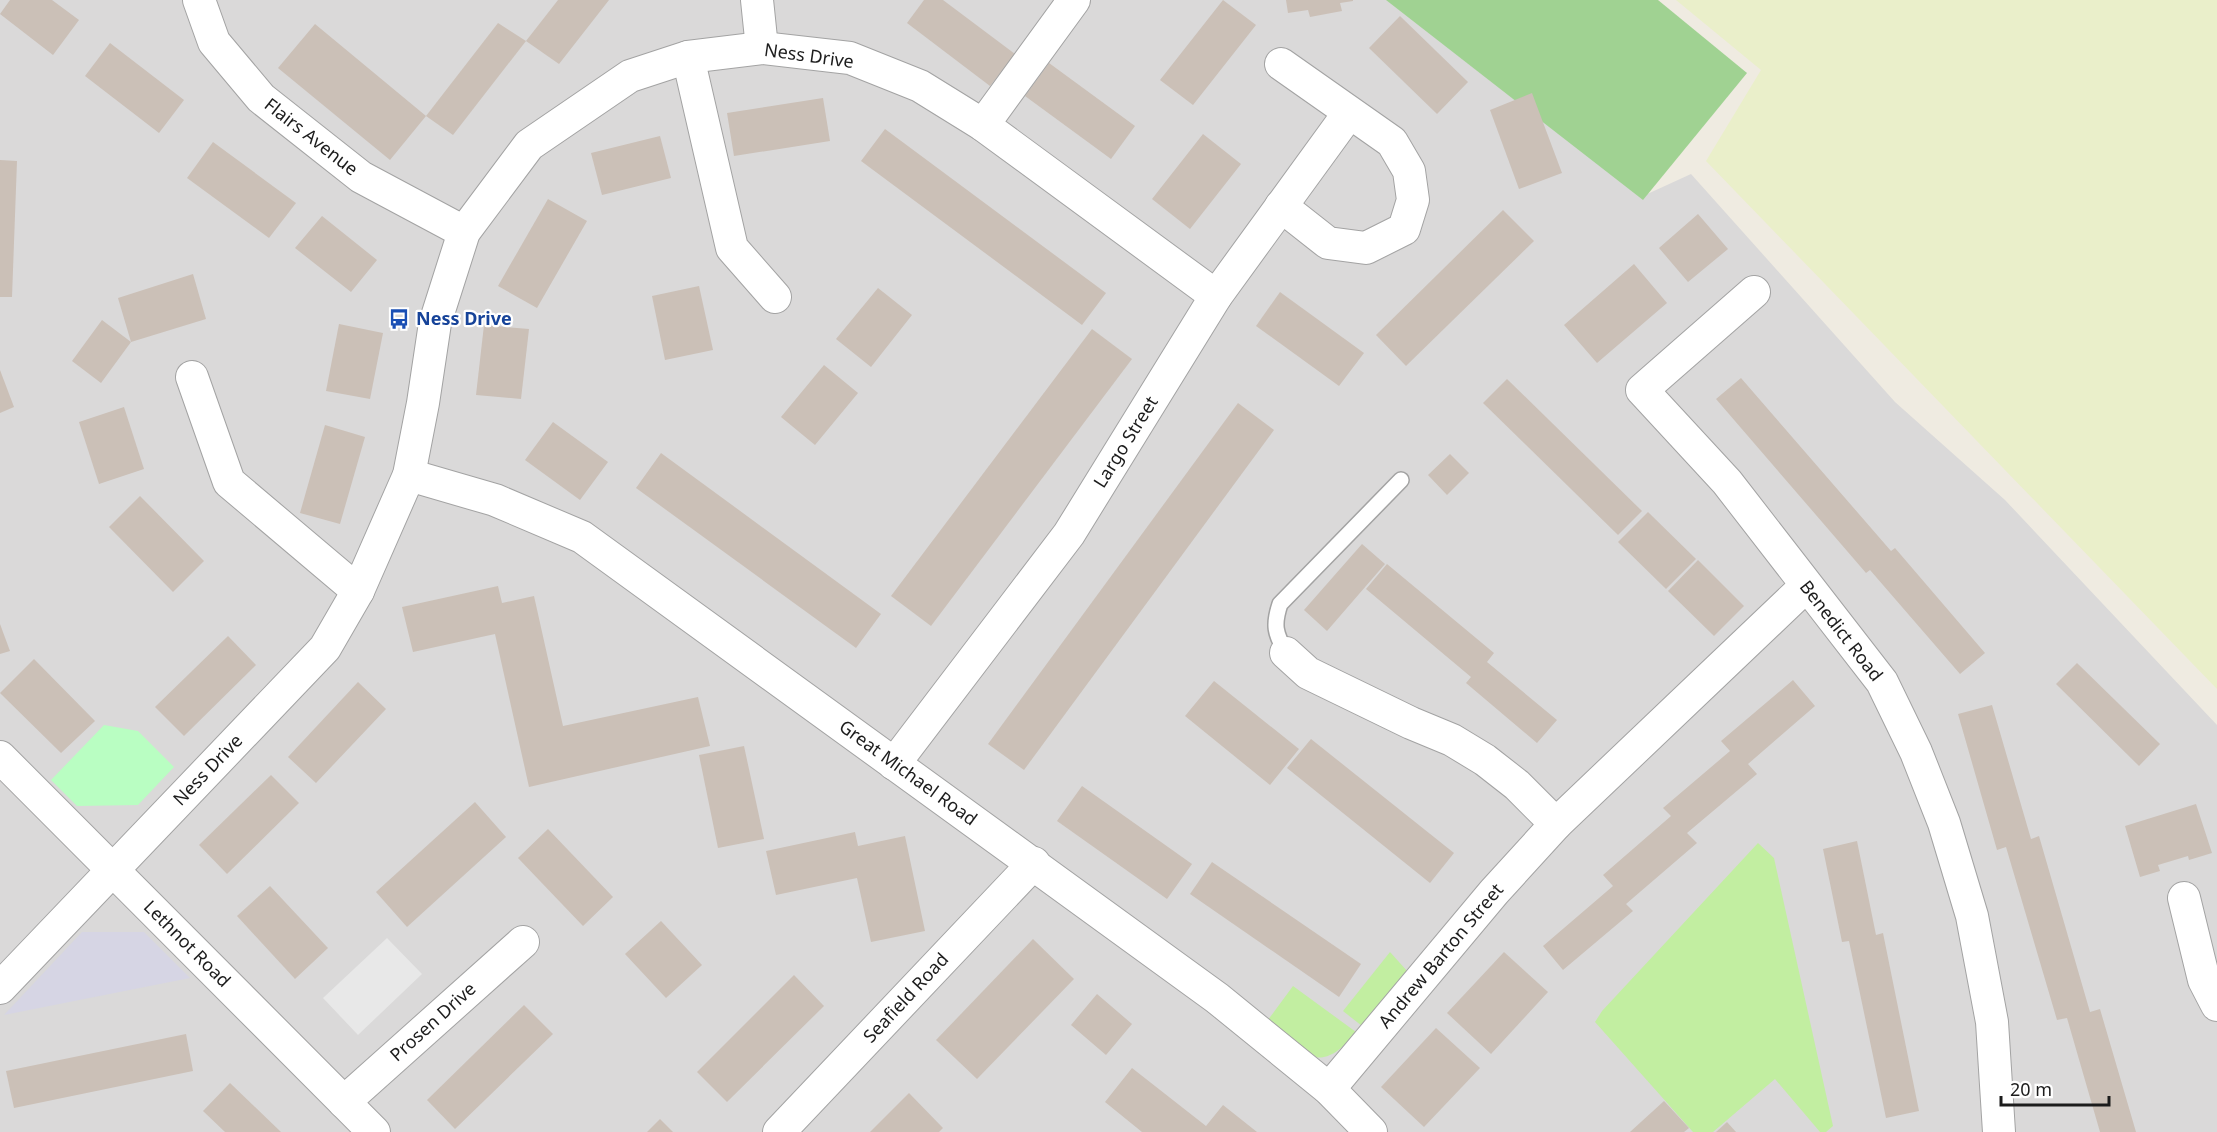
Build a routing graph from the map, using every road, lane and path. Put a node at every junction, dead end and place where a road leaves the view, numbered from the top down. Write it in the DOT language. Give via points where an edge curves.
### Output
graph roads {
  1 [pos="199,0"];
  2 [pos="757,0"];
  3 [pos="1074,0"];
  4 [pos="762,48"];
  5 [pos="688,57"];
  6 [pos="1281,64"];
  7 [pos="1349,113"];
  8 [pos="983,125"];
  9 [pos="1281,206"];
  10 [pos="464,232"];
  11 [pos="1754,292"];
  12 [pos="1216,296"];
  13 [pos="775,297"];
  14 [pos="192,377"];
  15 [pos="409,475"];
  16 [pos="1401,480"];
  17 [pos="1806,586"];
  18 [pos="358,591"];
  19 [pos="1286,653"];
  20 [pos="0,757"];
  21 [pos="894,764"];
  22 [pos="1556,824"];
  23 [pos="1034,863"];
  24 [pos="113,870"];
  25 [pos="2184,898"];
  26 [pos="523,942"];
  27 [pos="0,988"];
  28 [pos="2217,1005"];
  29 [pos="1329,1089"];
  30 [pos="344,1102"];
  31 [pos="374,1132"];
  32 [pos="779,1132"];
  33 [pos="1371,1132"];
  34 [pos="1999,1132"];
  1 -- 10 [label="street, Flairs Avenue" via="214,42 261,98 361,177"];
  2 -- 4 [label="street"];
  3 -- 8 [label="street"];
  4 -- 5 [label="street, Ness Drive"];
  4 -- 8 [label="street, Ness Drive" via="850,58 921,86"];
  5 -- 10 [label="street, Ness Drive" via="630,76 529,145"];
  5 -- 13 [label="street" via="732,248"];
  6 -- 7 [label="street"];
  7 -- 9 [label="street, Largo Street"];
  7 -- 9 [label="street" via="1392,142 1409,171 1413,200 1404,229 1366,248 1328,243"];
  8 -- 12 [label="street, Ness Drive"];
  9 -- 12 [label="street, Largo Street"];
  10 -- 15 [label="street, Ness Drive" via="435,323"];
  11 -- 17 [label="street, Benedict Road" via="1642,390 1727,482"];
  12 -- 21 [label="street, Largo Street" via="1069,534"];
  14 -- 18 [label="street" via="229,482"];
  15 -- 18 [label="street, Ness Drive"];
  15 -- 21 [label="street, Great Michael Road" via="495,500 582,537"];
  16 -- 19 [label="lane" via="1280,604 1275,620"];
  17 -- 22 [label="street, Andrew Barton Street"];
  17 -- 34 [label="street, Benedict Road" via="1882,682 1944,823 1972,916 1992,1022"];
  18 -- 24 [label="street, Ness Drive" via="325,648"];
  19 -- 22 [label="street" via="1308,673 1452,740 1485,760"];
  20 -- 24 [label="street, Lethnot Road"];
  21 -- 23 [label="street, Great Michael Road"];
  22 -- 29 [label="street, Andrew Barton Street"];
  23 -- 29 [label="street, Great Michael Road" via="1216,998"];
  23 -- 32 [label="street, Seafield Road"];
  24 -- 27 [label="street, Ness Drive"];
  24 -- 30 [label="street, Lethnot Road"];
  25 -- 28 [label="street" via="2204,980"];
  26 -- 30 [label="street, Prosen Drive"];
  29 -- 33 [label="street, Great Michael Road"];
  30 -- 31 [label="street, Lethnot Road"];
}
